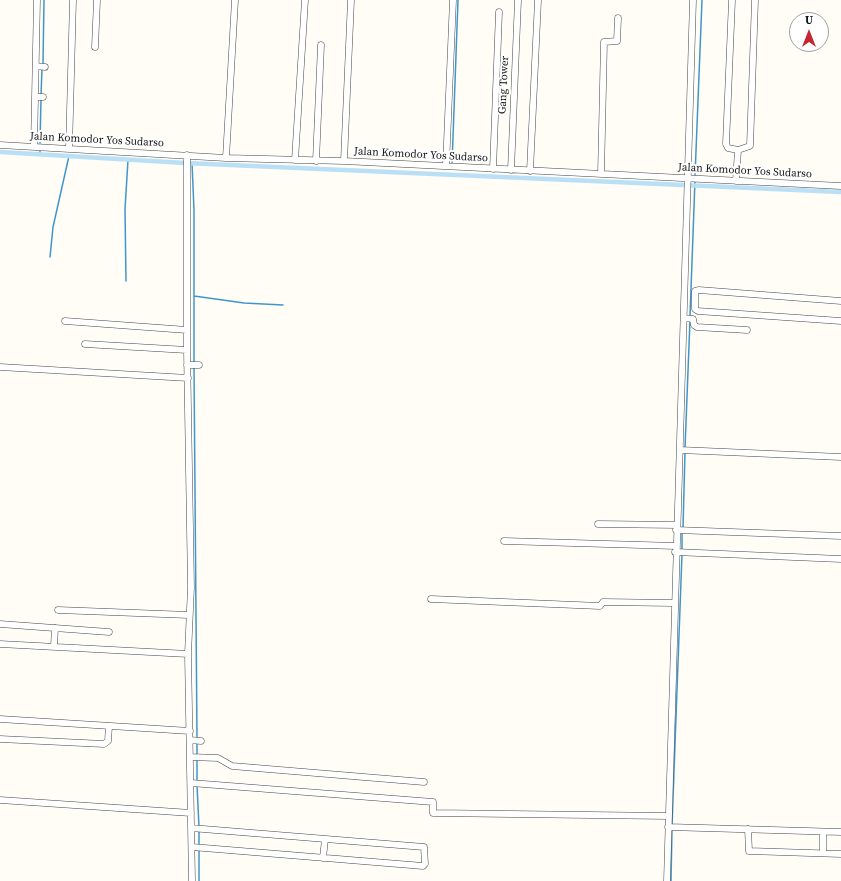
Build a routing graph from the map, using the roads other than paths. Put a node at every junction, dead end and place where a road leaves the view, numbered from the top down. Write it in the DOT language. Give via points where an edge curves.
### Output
graph roads {
  1 [pos="37,0"];
  2 [pos="72,0"];
  3 [pos="97,0"];
  4 [pos="235,0"];
  5 [pos="305,0"];
  6 [pos="351,0"];
  7 [pos="453,0"];
  8 [pos="518,0"];
  9 [pos="538,0"];
  10 [pos="694,0"];
  11 [pos="732,0"];
  12 [pos="755,0"];
  13 [pos="499,12"];
  14 [pos="618,18"];
  15 [pos="321,45"];
  16 [pos="96,47"];
  17 [pos="0,145"];
  18 [pos="34,147"];
  19 [pos="69,149"];
  20 [pos="738,150"];
  21 [pos="187,156"];
  22 [pos="226,158"];
  23 [pos="295,160"];
  24 [pos="316,161"];
  25 [pos="344,161"];
  26 [pos="450,167"];
  27 [pos="493,169"];
  28 [pos="511,170"];
  29 [pos="530,171"];
  30 [pos="601,174"];
  31 [pos="689,180"];
  32 [pos="736,181"];
  33 [pos="841,186"];
  34 [pos="690,295"];
  35 [pos="841,301"];
  36 [pos="686,318"];
  37 [pos="65,321"];
  38 [pos="841,321"];
  39 [pos="187,330"];
  40 [pos="748,330"];
  41 [pos="84,344"];
  42 [pos="187,350"];
  43 [pos="0,367"];
  44 [pos="188,378"];
  45 [pos="684,450"];
  46 [pos="841,457"];
  47 [pos="598,524"];
  48 [pos="680,529"];
  49 [pos="841,536"];
  50 [pos="504,541"];
  51 [pos="678,551"];
  52 [pos="841,559"];
  53 [pos="431,599"];
  54 [pos="674,602"];
  55 [pos="58,610"];
  56 [pos="189,615"];
  57 [pos="0,624"];
  58 [pos="55,628"];
  59 [pos="109,632"];
  60 [pos="0,644"];
  61 [pos="54,646"];
  62 [pos="188,654"];
  63 [pos="0,719"];
  64 [pos="109,726"];
  65 [pos="190,731"];
  66 [pos="0,738"];
  67 [pos="192,757"];
  68 [pos="424,782"];
  69 [pos="195,784"];
  70 [pos="0,800"];
  71 [pos="191,814"];
  72 [pos="668,816"];
  73 [pos="668,827"];
  74 [pos="196,828"];
  75 [pos="748,829"];
  76 [pos="823,832"];
  77 [pos="841,832"];
  78 [pos="325,839"];
  79 [pos="196,848"];
  80 [pos="823,853"];
  81 [pos="841,854"];
  82 [pos="323,858"];
  83 [pos="192,881"];
  84 [pos="667,881"];
  1 -- 18 [label="street" via="40,66"];
  2 -- 19 [label="street"];
  3 -- 16 [label="street"];
  4 -- 22 [label="street"];
  5 -- 23 [label="street"];
  6 -- 25 [label="street"];
  7 -- 26 [label="street"];
  8 -- 28 [label="street, Gang Tower"];
  9 -- 29 [label="street"];
  10 -- 31 [label="street"];
  11 -- 20 [label="street" via="726,144 728,148"];
  12 -- 20 [label="street" via="750,146"];
  13 -- 27 [label="street"];
  14 -- 30 [label="street" via="617,41 604,42"];
  15 -- 24 [label="street"];
  17 -- 18 [label="street, Jalan Komodor Yos Sudarso"];
  18 -- 19 [label="street, Jalan Komodor Yos Sudarso"];
  19 -- 21 [label="street, Jalan Komodor Yos Sudarso"];
  20 -- 32 [label="street"];
  21 -- 22 [label="street, Jalan Komodor Yos Sudarso"];
  21 -- 39 [label="street"];
  22 -- 23 [label="street, Jalan Komodor Yos Sudarso"];
  23 -- 24 [label="street, Jalan Komodor Yos Sudarso"];
  24 -- 25 [label="street, Jalan Komodor Yos Sudarso"];
  25 -- 26 [label="street, Jalan Komodor Yos Sudarso"];
  26 -- 27 [label="street, Jalan Komodor Yos Sudarso"];
  27 -- 28 [label="street, Jalan Komodor Yos Sudarso"];
  28 -- 29 [label="street, Jalan Komodor Yos Sudarso"];
  29 -- 30 [label="street, Jalan Komodor Yos Sudarso"];
  30 -- 31 [label="street, Jalan Komodor Yos Sudarso"];
  31 -- 32 [label="street, Jalan Komodor Yos Sudarso"];
  31 -- 34 [label="street"];
  32 -- 33 [label="street, Jalan Komodor Yos Sudarso"];
  34 -- 35 [label="street" via="699,290"];
  34 -- 36 [label="street"];
  34 -- 38 [label="street" via="698,311"];
  36 -- 40 [label="street" via="693,319 697,327"];
  36 -- 45 [label="street"];
  37 -- 39 [label="street"];
  39 -- 42 [label="street"];
  41 -- 42 [label="street"];
  42 -- 44 [label="street" via="194,365"];
  43 -- 44 [label="street"];
  44 -- 56 [label="street"];
  45 -- 46 [label="street"];
  45 -- 48 [label="street"];
  47 -- 48 [label="street"];
  48 -- 49 [label="street"];
  48 -- 51 [label="street"];
  50 -- 51 [label="street"];
  51 -- 52 [label="street"];
  51 -- 54 [label="street"];
  53 -- 54 [label="street" via="600,606 603,602"];
  54 -- 72 [label="street"];
  55 -- 56 [label="street"];
  56 -- 62 [label="street"];
  57 -- 58 [label="street"];
  58 -- 59 [label="street"];
  58 -- 61 [label="street"];
  60 -- 61 [label="street"];
  61 -- 62 [label="street"];
  62 -- 65 [label="street"];
  63 -- 64 [label="street"];
  64 -- 65 [label="street"];
  64 -- 66 [label="street" via="108,741 104,744"];
  65 -- 67 [label="street" via="196,740"];
  67 -- 68 [label="street" via="218,758 232,766"];
  67 -- 69 [label="street"];
  69 -- 71 [label="street"];
  69 -- 72 [label="street" via="433,802 433,813"];
  70 -- 71 [label="street"];
  71 -- 74 [label="street"];
  72 -- 73 [label="street"];
  73 -- 75 [label="street"];
  73 -- 84 [label="street"];
  74 -- 78 [label="street"];
  74 -- 79 [label="street"];
  75 -- 76 [label="street"];
  75 -- 80 [label="street" via="749,851"];
  76 -- 77 [label="street"];
  76 -- 80 [label="street"];
  78 -- 82 [label="street"];
  78 -- 82 [label="street" via="424,847 425,864 423,866"];
  79 -- 82 [label="street"];
  79 -- 83 [label="street"];
  80 -- 81 [label="street"];
}
